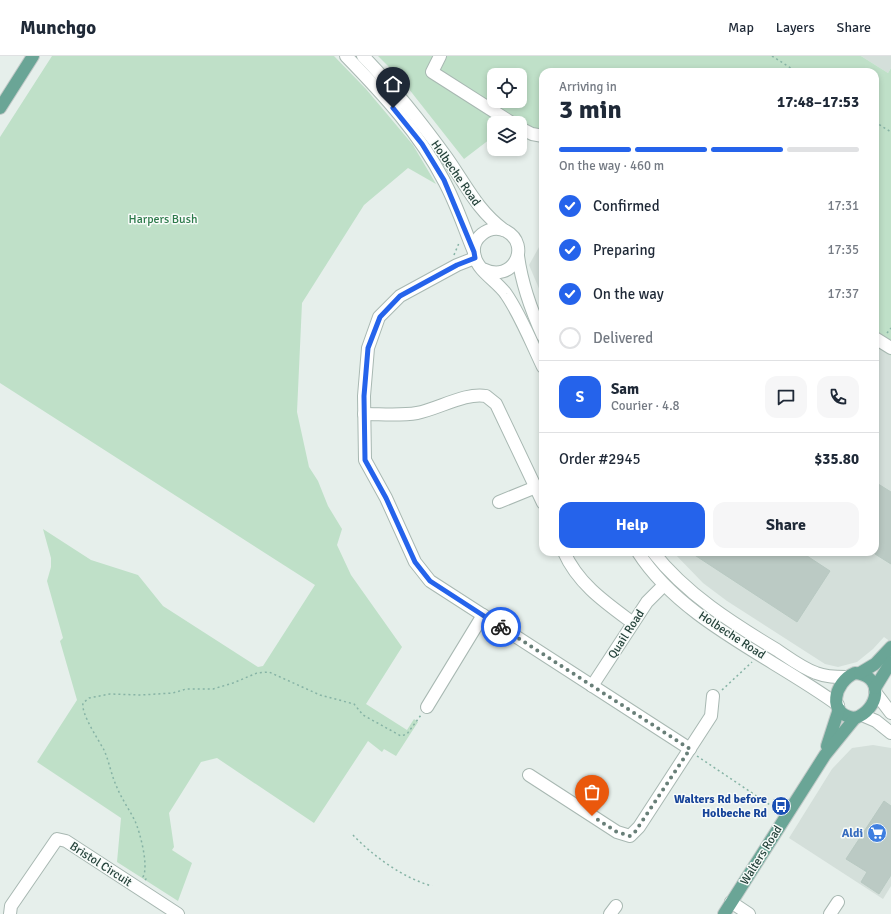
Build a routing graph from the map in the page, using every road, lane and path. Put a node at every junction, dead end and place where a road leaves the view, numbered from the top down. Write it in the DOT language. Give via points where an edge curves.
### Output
graph roads {
  1 [pos="33,56"];
  2 [pos="346,56"];
  3 [pos="363,56"];
  4 [pos="440,56"];
  5 [pos="772,56"];
  6 [pos="791,68"];
  7 [pos="0,108"];
  8 [pos="501,116"];
  9 [pos="879,124"];
  10 [pos="527,132"];
  11 [pos="891,132"];
  12 [pos="539,135"];
  13 [pos="507,232"];
  14 [pos="459,240"];
  15 [pos="474,255"];
  16 [pos="518,256"];
  17 [pos="457,265"];
  18 [pos="483,269"];
  19 [pos="539,326"];
  20 [pos="879,340"];
  21 [pos="891,348"];
  22 [pos="539,359"];
  23 [pos="364,414"];
  24 [pos="536,487"];
  25 [pos="539,494"];
  26 [pos="499,502"];
  27 [pos="566,556"];
  28 [pos="641,556"];
  29 [pos="656,556"];
  30 [pos="664,585"];
  31 [pos="483,615"];
  32 [pos="633,623"];
  33 [pos="891,647"];
  34 [pos="760,654"];
  35 [pos="891,662"];
  36 [pos="860,673"];
  37 [pos="846,677"];
  38 [pos="592,686"];
  39 [pos="875,690"];
  40 [pos="713,696"];
  41 [pos="427,707"];
  42 [pos="838,707"];
  43 [pos="891,713"];
  44 [pos="858,716"];
  45 [pos="891,732"];
  46 [pos="689,750"];
  47 [pos="825,755"];
  48 [pos="529,776"];
  49 [pos="776,809"];
  50 [pos="352,835"];
  51 [pos="144,882"];
  52 [pos="432,886"];
  53 [pos="731,902"];
  54 [pos="838,902"];
  55 [pos="10,914"];
  56 [pos="178,914"];
  57 [pos="724,914"];
  58 [pos="749,914"];
  59 [pos="830,914"];
  1 -- 7 [label="main road"];
  2 -- 15 [label="street, Holbeche Road" via="422,144 444,180"];
  3 -- 13 [label="street, Holbeche Road" via="417,117 479,207"];
  4 -- 8 [label="street" via="432,72"];
  5 -- 6 [label="path"];
  9 -- 11 [label="path"];
  10 -- 12 [label="street"];
  13 -- 15 [label="street" via="493,229 487,231 477,240"];
  13 -- 16 [label="street" via="516,242"];
  14 -- 17 [label="path" via="453,257"];
  15 -- 17 [label="street"];
  15 -- 18 [label="street"];
  16 -- 18 [label="street" via="515,263 504,272 496,273"];
  16 -- 19 [label="street" via="521,277"];
  17 -- 23 [label="street" via="400,296 380,317 368,348"];
  18 -- 22 [label="street" via="507,295"];
  20 -- 21 [label="street"];
  23 -- 24 [label="street" via="417,413 473,396 486,396 496,404"];
  23 -- 31 [label="street" via="365,460 386,498 415,562 430,581"];
  24 -- 25 [label="street"];
  24 -- 26 [label="street"];
  27 -- 32 [label="street" via="592,592"];
  28 -- 30 [label="street, Holbeche Road"];
  29 -- 37 [label="street, Holbeche Road" via="690,591 749,634 810,671"];
  30 -- 32 [label="street, Quail Road"];
  30 -- 34 [label="street, Holbeche Road" via="707,620"];
  31 -- 38 [label="street"];
  31 -- 41 [label="street"];
  32 -- 38 [label="street, Quail Road"];
  33 -- 36 [label="main road" via="875,664"];
  34 -- 40 [label="path"];
  34 -- 42 [label="street, Holbeche Road"];
  35 -- 39 [label="main road"];
  36 -- 37 [label="main road"];
  36 -- 39 [label="main road" via="872,681"];
  37 -- 42 [label="main road" via="836,693"];
  38 -- 46 [label="street"];
  39 -- 43 [label="street"];
  39 -- 44 [label="main road" via="871,706"];
  40 -- 46 [label="street" via="711,716"];
  41 -- 51 [label="path" via="407,734 402,736 363,715 354,704 320,695 269,672 257,673 213,689 186,689 173,693 141,695 119,693 86,700 83,703 84,710 105,752 115,784 138,829 146,859"];
  42 -- 44 [label="main road" via="849,717"];
  42 -- 47 [label="main road, Walters Road"];
  44 -- 45 [label="street" via="876,720"];
  44 -- 47 [label="main road, Walters Road"];
  46 -- 48 [label="street" via="639,827 630,836 617,832"];
  46 -- 49 [label="path"];
  47 -- 53 [label="main road, Walters Road"];
  50 -- 52 [label="path" via="368,851 417,882"];
  53 -- 57 [label="main road, Walters Road"];
  53 -- 58 [label="street"];
  54 -- 59 [label="street"];
  55 -- 56 [label="street, Bristol Circuit" via="11,906 56,839 66,841"];
}
